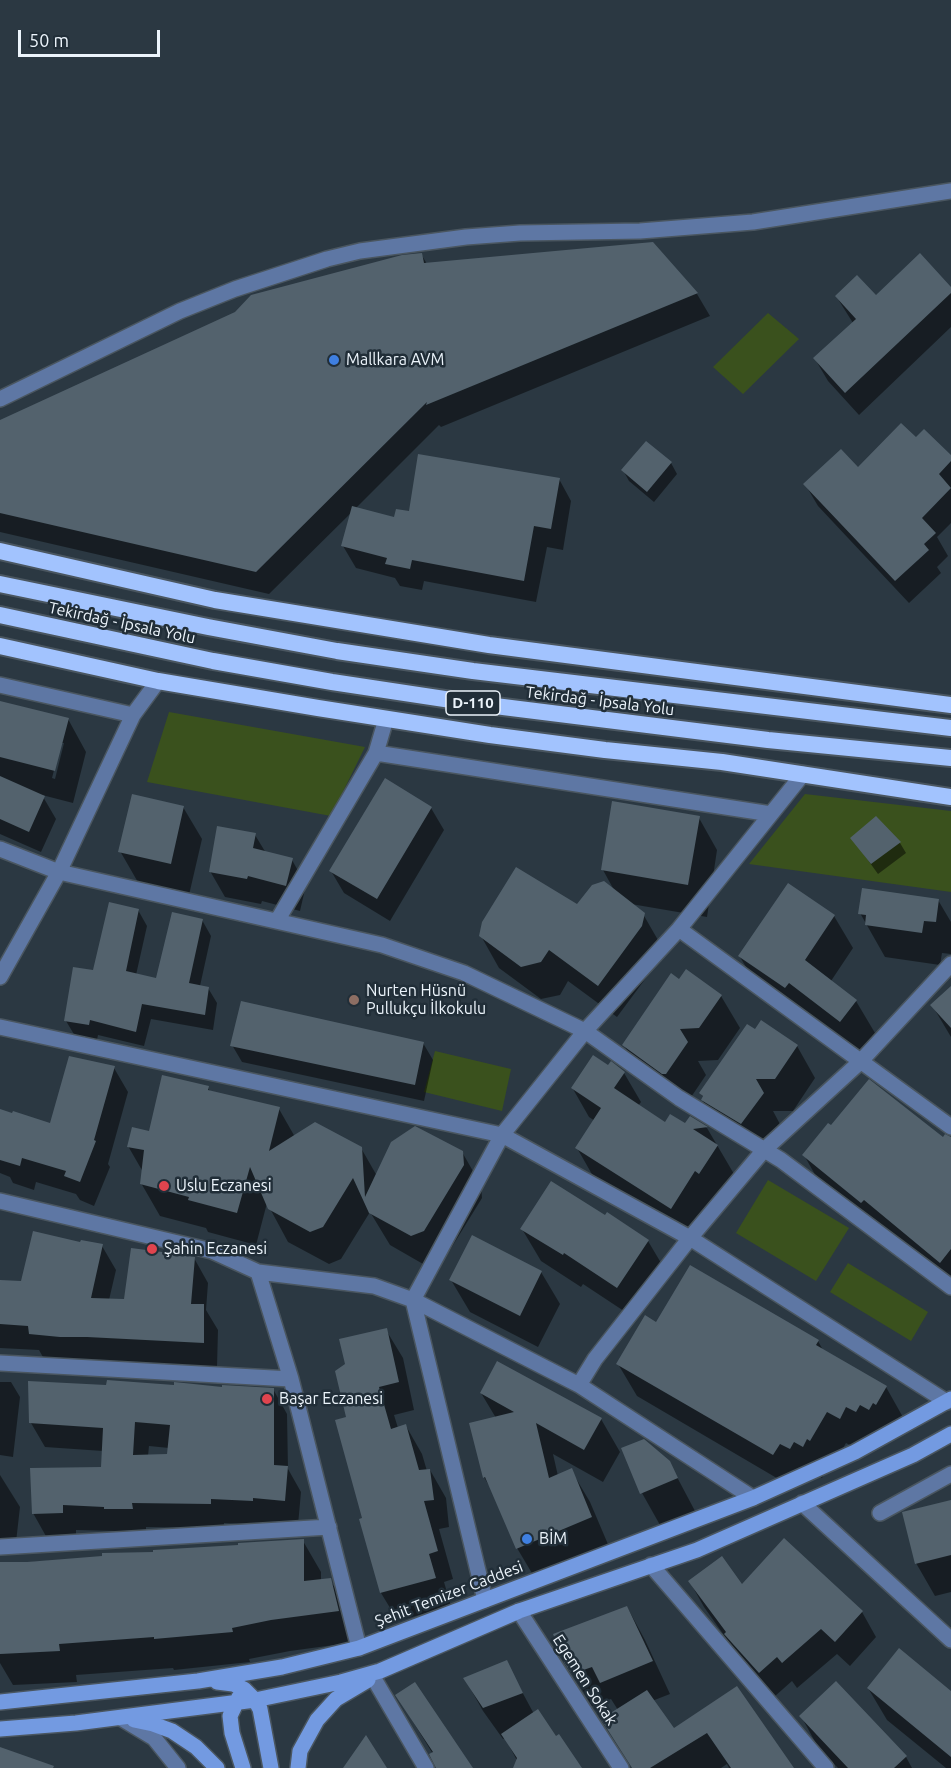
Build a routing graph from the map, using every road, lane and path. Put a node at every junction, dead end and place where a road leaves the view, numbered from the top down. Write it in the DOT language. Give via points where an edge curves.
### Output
graph roads {
  1 [pos="951,191"];
  2 [pos="0,399"];
  3 [pos="0,551"];
  4 [pos="0,584"];
  5 [pos="0,615"];
  6 [pos="0,646"];
  7 [pos="158,681"];
  8 [pos="0,685"];
  9 [pos="951,705"];
  10 [pos="133,715"];
  11 [pos="386,719"];
  12 [pos="951,728"];
  13 [pos="376,753"];
  14 [pos="951,758"];
  15 [pos="803,774"];
  16 [pos="951,797"];
  17 [pos="771,814"];
  18 [pos="0,849"];
  19 [pos="59,872"];
  20 [pos="277,921"];
  21 [pos="679,929"];
  22 [pos="951,964"];
  23 [pos="0,977"];
  24 [pos="0,1027"];
  25 [pos="585,1031"];
  26 [pos="860,1062"];
  27 [pos="951,1127"];
  28 [pos="502,1135"];
  29 [pos="764,1150"];
  30 [pos="0,1201"];
  31 [pos="690,1238"];
  32 [pos="258,1272"];
  33 [pos="951,1287"];
  34 [pos="413,1300"];
  35 [pos="0,1363"];
  36 [pos="291,1378"];
  37 [pos="579,1385"];
  38 [pos="949,1400"];
  39 [pos="951,1434"];
  40 [pos="951,1474"];
  41 [pos="753,1498"];
  42 [pos="802,1503"];
  43 [pos="880,1513"];
  44 [pos="329,1527"];
  45 [pos="0,1547"];
  46 [pos="651,1565"];
  47 [pos="485,1600"];
  48 [pos="519,1611"];
  49 [pos="951,1640"];
  50 [pos="359,1648"];
  51 [pos="282,1667"];
  52 [pos="376,1674"];
  53 [pos="198,1681"];
  54 [pos="249,1694"];
  55 [pos="0,1702"];
  56 [pos="235,1702"];
  57 [pos="119,1718"];
  58 [pos="0,1728"];
  59 [pos="178,1768"];
  60 [pos="217,1768"];
  61 [pos="243,1768"];
  62 [pos="271,1768"];
  63 [pos="298,1768"];
  64 [pos="426,1768"];
  65 [pos="621,1768"];
  66 [pos="826,1768"];
  1 -- 2 [label="street" via="753,222 640,231 520,233 360,250 327,258 180,311"];
  3 -- 9 [label="highway" via="215,600 477,643"];
  4 -- 12 [label="highway, Tekirdağ - İpsala Yolu / D-110" via="338,651 473,671"];
  5 -- 14 [label="highway, Tekirdağ - İpsala Yolu / D-110" via="213,661 471,703"];
  6 -- 7 [label="highway"];
  7 -- 10 [label="street"];
  7 -- 11 [label="highway"];
  8 -- 10 [label="street"];
  10 -- 19 [label="street"];
  11 -- 13 [label="street"];
  11 -- 15 [label="highway"];
  13 -- 17 [label="street"];
  13 -- 20 [label="street"];
  15 -- 16 [label="highway"];
  15 -- 17 [label="street"];
  17 -- 21 [label="street"];
  18 -- 19 [label="street"];
  19 -- 20 [label="street"];
  19 -- 23 [label="street"];
  20 -- 25 [label="street" via="382,945 464,974"];
  21 -- 25 [label="street"];
  21 -- 26 [label="street"];
  22 -- 26 [label="street"];
  24 -- 28 [label="street"];
  25 -- 28 [label="street"];
  25 -- 29 [label="street" via="679,1098"];
  26 -- 27 [label="street"];
  26 -- 29 [label="street"];
  28 -- 31 [label="street"];
  28 -- 34 [label="street"];
  29 -- 31 [label="street"];
  29 -- 33 [label="street"];
  30 -- 32 [label="street" via="212,1251"];
  31 -- 37 [label="street"];
  31 -- 38 [label="street"];
  32 -- 34 [label="street" via="374,1286"];
  32 -- 36 [label="street"];
  34 -- 37 [label="street"];
  34 -- 47 [label="street"];
  35 -- 36 [label="street"];
  36 -- 44 [label="street"];
  37 -- 41 [label="street"];
  38 -- 41 [label="main road, Şehit Temizer Caddesi" via="855,1452"];
  39 -- 42 [label="main road" via="913,1455"];
  40 -- 43 [label="street"];
  41 -- 47 [label="main road, Şehit Temizer Caddesi"];
  42 -- 46 [label="main road" via="697,1550"];
  42 -- 49 [label="street"];
  44 -- 45 [label="street"];
  44 -- 50 [label="street"];
  46 -- 48 [label="main road"];
  46 -- 66 [label="street"];
  47 -- 50 [label="main road, Şehit Temizer Caddesi"];
  48 -- 52 [label="main road"];
  48 -- 65 [label="street, Egemen Sokak"];
  50 -- 51 [label="main road, Şehit Temizer Caddesi"];
  51 -- 53 [label="main road, Şehit Temizer Caddesi"];
  51 -- 54 [label="main road" via="261,1676"];
  52 -- 54 [label="main road"];
  52 -- 63 [label="main road" via="336,1699 317,1720 300,1751"];
  52 -- 64 [label="street"];
  53 -- 54 [label="main road" via="233,1684"];
  53 -- 55 [label="main road, Şehit Temizer Caddesi"];
  54 -- 56 [label="main road"];
  54 -- 62 [label="main road" via="260,1709"];
  56 -- 57 [label="main road"];
  56 -- 61 [label="main road" via="230,1716 232,1733"];
  57 -- 58 [label="main road"];
  57 -- 59 [label="street" via="154,1738"];
  57 -- 60 [label="main road" via="172,1731"];
}
